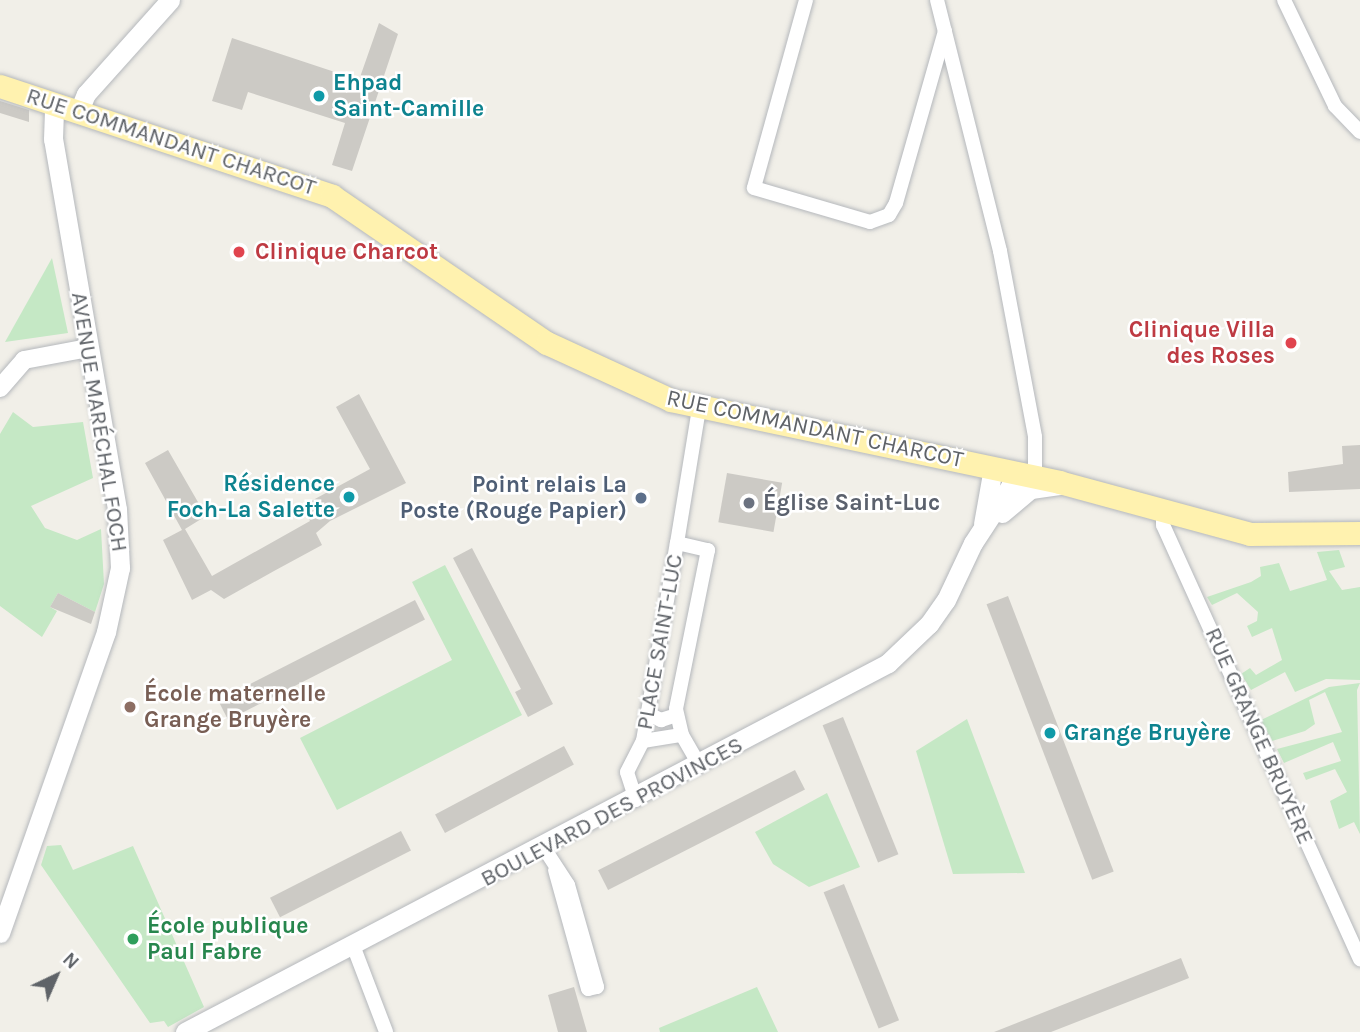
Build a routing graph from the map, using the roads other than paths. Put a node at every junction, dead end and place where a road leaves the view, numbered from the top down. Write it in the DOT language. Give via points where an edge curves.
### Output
graph roads {
  1 [pos="170,0"];
  2 [pos="806,0"];
  3 [pos="937,0"];
  4 [pos="1283,0"];
  5 [pos="945,30"];
  6 [pos="0,86"];
  7 [pos="54,103"];
  8 [pos="79,111"];
  9 [pos="1360,132"];
  10 [pos="89,348"];
  11 [pos="0,388"];
  12 [pos="699,408"];
  13 [pos="1002,470"];
  14 [pos="1035,477"];
  15 [pos="1069,485"];
  16 [pos="1163,514"];
  17 [pos="982,528"];
  18 [pos="1360,533"];
  19 [pos="677,543"];
  20 [pos="647,713"];
  21 [pos="676,715"];
  22 [pos="682,735"];
  23 [pos="643,741"];
  24 [pos="700,766"];
  25 [pos="636,800"];
  26 [pos="544,848"];
  27 [pos="555,870"];
  28 [pos="0,933"];
  29 [pos="354,947"];
  30 [pos="1360,959"];
  31 [pos="185,1032"];
  32 [pos="386,1032"];
  1 -- 8 [label="main road" via="86,94"];
  2 -- 5 [label="street" via="754,188 870,222 889,215 896,203"];
  3 -- 5 [label="street"];
  4 -- 9 [label="street" via="1332,103"];
  5 -- 14 [label="street" via="1000,251 1037,448"];
  6 -- 7 [label="main road, RUE COMMANDANT CHARCOT"];
  7 -- 8 [label="main road, RUE COMMANDANT CHARCOT"];
  7 -- 10 [label="main road, AVENUE MARÉCHAL FOCH" via="53,139"];
  8 -- 12 [label="main road, RUE COMMANDANT CHARCOT" via="332,196 547,343 645,390"];
  10 -- 11 [label="street" via="24,360"];
  10 -- 28 [label="main road, AVENUE MARÉCHAL FOCH" via="117,509 119,584"];
  12 -- 13 [label="main road, RUE COMMANDANT CHARCOT"];
  12 -- 19 [label="street, PLACE SAINT-LUC"];
  13 -- 14 [label="main road, RUE COMMANDANT CHARCOT"];
  13 -- 17 [label="main road, BOULEVARD DES PROVINCES" via="1008,489"];
  14 -- 15 [label="main road, RUE COMMANDANT CHARCOT"];
  15 -- 16 [label="main road, RUE COMMANDANT CHARCOT"];
  15 -- 17 [label="main road, BOULEVARD DES PROVINCES" via="1031,489"];
  16 -- 18 [label="main road, RUE COMMANDANT CHARCOT" via="1250,534"];
  16 -- 30 [label="street, RUE GRANGE BRUYÈRE" via="1163,525"];
  17 -- 24 [label="main road, BOULEVARD DES PROVINCES" via="946,600 910,646 855,683"];
  19 -- 20 [label="street, PLACE SAINT-LUC"];
  19 -- 21 [label="street, PLACE SAINT-LUC" via="708,550"];
  20 -- 21 [label="street" via="661,720"];
  20 -- 23 [label="street, PLACE SAINT-LUC"];
  21 -- 22 [label="street, PLACE SAINT-LUC"];
  22 -- 23 [label="street, PLACE SAINT-LUC"];
  22 -- 24 [label="street, PLACE SAINT-LUC"];
  23 -- 25 [label="street, PLACE SAINT-LUC" via="627,772"];
  24 -- 25 [label="main road, BOULEVARD DES PROVINCES"];
  25 -- 26 [label="main road, BOULEVARD DES PROVINCES"];
  26 -- 27 [label="street"];
  26 -- 29 [label="main road, BOULEVARD DES PROVINCES"];
  27 -- 27 [label="street" via="588,989 597,987 568,885"];
  29 -- 31 [label="main road, BOULEVARD DES PROVINCES"];
  29 -- 32 [label="street"];
}
